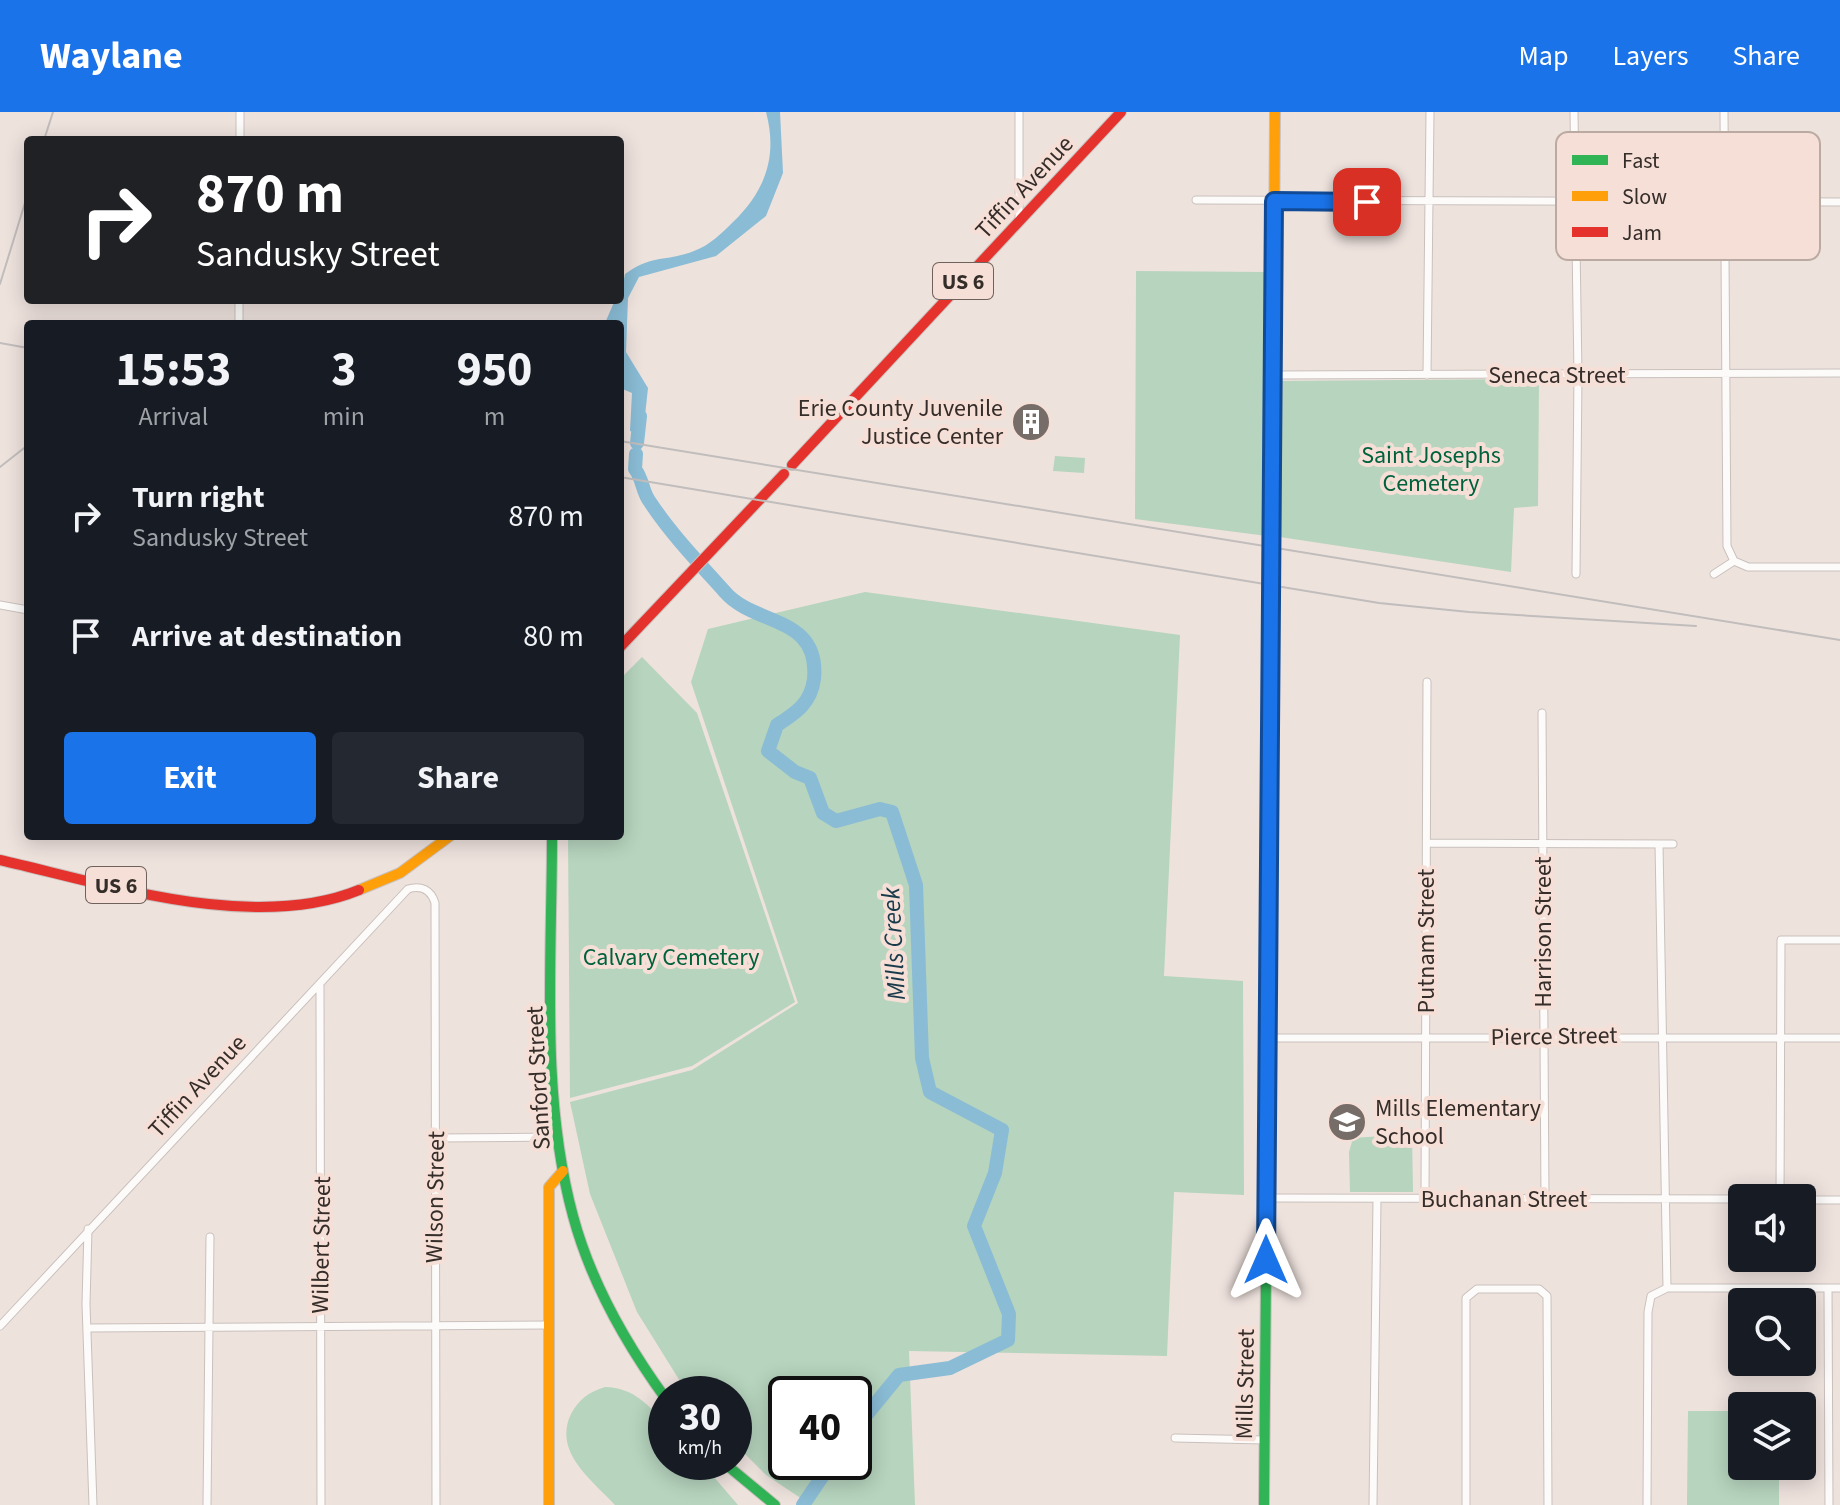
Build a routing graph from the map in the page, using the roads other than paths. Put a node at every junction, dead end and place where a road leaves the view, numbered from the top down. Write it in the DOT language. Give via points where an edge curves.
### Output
graph roads {
  1 [pos="240,112"];
  2 [pos="1019,112"];
  3 [pos="1121,112"];
  4 [pos="1275,112"];
  5 [pos="1430,112"];
  6 [pos="1724,112"];
  7 [pos="1724,132"];
  8 [pos="240,136"];
  9 [pos="1196,200"];
  10 [pos="1274,201"];
  11 [pos="1556,201"];
  12 [pos="1429,202"];
  13 [pos="1820,202"];
  14 [pos="1840,202"];
  15 [pos="1019,222"];
  16 [pos="1575,260"];
  17 [pos="1725,260"];
  18 [pos="1840,373"];
  19 [pos="1275,375"];
  20 [pos="1427,375"];
  21 [pos="1578,375"];
  22 [pos="1725,375"];
  23 [pos="1734,561"];
  24 [pos="1840,567"];
  25 [pos="1576,574"];
  26 [pos="1714,574"];
  27 [pos="0,605"];
  28 [pos="24,609"];
  29 [pos="624,643"];
  30 [pos="1427,682"];
  31 [pos="1542,713"];
  32 [pos="441,840"];
  33 [pos="552,840"];
  34 [pos="1427,843"];
  35 [pos="1542,843"];
  36 [pos="1659,844"];
  37 [pos="1673,844"];
  38 [pos="0,860"];
  39 [pos="428,891"];
  40 [pos="1840,940"];
  41 [pos="320,986"];
  42 [pos="1544,1036"];
  43 [pos="1663,1036"];
  44 [pos="1268,1038"];
  45 [pos="1426,1038"];
  46 [pos="1840,1038"];
  47 [pos="1779,1039"];
  48 [pos="558,1137"];
  49 [pos="436,1138"];
  50 [pos="563,1171"];
  51 [pos="1780,1184"];
  52 [pos="1666,1197"];
  53 [pos="1267,1198"];
  54 [pos="1728,1199"];
  55 [pos="1377,1200"];
  56 [pos="1425,1200"];
  57 [pos="1545,1200"];
  58 [pos="1816,1200"];
  59 [pos="1840,1200"];
  60 [pos="88,1229"];
  61 [pos="210,1237"];
  62 [pos="1667,1288"];
  63 [pos="1828,1288"];
  64 [pos="1840,1288"];
  65 [pos="433,1324"];
  66 [pos="320,1325"];
  67 [pos="549,1325"];
  68 [pos="0,1326"];
  69 [pos="209,1327"];
  70 [pos="88,1328"];
  71 [pos="650,1376"];
  72 [pos="1175,1438"];
  73 [pos="1264,1440"];
  74 [pos="745,1480"];
  75 [pos="93,1505"];
  76 [pos="207,1505"];
  77 [pos="321,1505"];
  78 [pos="436,1505"];
  79 [pos="549,1505"];
  80 [pos="775,1505"];
  81 [pos="1264,1505"];
  82 [pos="1373,1505"];
  83 [pos="1466,1505"];
  84 [pos="1548,1505"];
  85 [pos="1647,1505"];
  86 [pos="1829,1505"];
  1 -- 8 [label="street"];
  2 -- 15 [label="street"];
  3 -- 15 [label="main road, Tiffin Avenue / US 6"];
  4 -- 10 [label="main road, Mills Street"];
  5 -- 12 [label="street"];
  6 -- 7 [label="street"];
  9 -- 10 [label="street"];
  10 -- 12 [label="street"];
  10 -- 19 [label="main road, Mills Street"];
  11 -- 12 [label="street"];
  12 -- 20 [label="street"];
  13 -- 14 [label="street"];
  15 -- 29 [label="main road, Tiffin Avenue / US 6"];
  16 -- 21 [label="street"];
  17 -- 22 [label="street"];
  18 -- 22 [label="street, Seneca Street"];
  19 -- 20 [label="street, Seneca Street"];
  19 -- 44 [label="main road, Mills Street"];
  20 -- 21 [label="street, Seneca Street"];
  21 -- 22 [label="street, Seneca Street"];
  21 -- 25 [label="street"];
  22 -- 23 [label="street" via="1727,546"];
  23 -- 24 [label="street" via="1748,567"];
  23 -- 26 [label="street"];
  27 -- 28 [label="street"];
  30 -- 34 [label="street, Putnam Street"];
  31 -- 35 [label="street, Harrison Street"];
  32 -- 38 [label="main road, US 6" via="407,868 364,888 292,907 262,909 204,903"];
  33 -- 48 [label="main road, Sanford Street"];
  34 -- 35 [label="street"];
  34 -- 45 [label="street, Putnam Street"];
  35 -- 36 [label="street"];
  35 -- 42 [label="street, Harrison Street"];
  36 -- 37 [label="street"];
  36 -- 43 [label="street"];
  39 -- 41 [label="street, Tiffin Avenue" via="408,889"];
  39 -- 49 [label="street, Wilson Street" via="435,903"];
  40 -- 47 [label="street" via="1781,940"];
  41 -- 60 [label="street, Tiffin Avenue"];
  41 -- 66 [label="street, Wilbert Street"];
  42 -- 43 [label="street, Pierce Street"];
  42 -- 45 [label="street, Pierce Street"];
  42 -- 57 [label="street, Harrison Street"];
  43 -- 47 [label="street, Pierce Street"];
  43 -- 52 [label="street"];
  44 -- 45 [label="street, Pierce Street"];
  44 -- 53 [label="main road, Mills Street"];
  45 -- 56 [label="street, Putnam Street"];
  46 -- 47 [label="street, Pierce Street"];
  47 -- 51 [label="street"];
  48 -- 49 [label="street"];
  48 -- 50 [label="main road, Sanford Street"];
  49 -- 65 [label="street, Wilson Street"];
  50 -- 67 [label="main road, Sanford Street" via="549,1187"];
  50 -- 71 [label="main road" via="579,1236 607,1305"];
  52 -- 54 [label="street, Buchanan Street"];
  52 -- 57 [label="street, Buchanan Street"];
  52 -- 62 [label="street"];
  53 -- 55 [label="street, Buchanan Street"];
  53 -- 73 [label="main road, Mills Street"];
  55 -- 56 [label="street, Buchanan Street"];
  55 -- 82 [label="street"];
  56 -- 57 [label="street, Buchanan Street"];
  58 -- 59 [label="street"];
  60 -- 68 [label="street, Tiffin Avenue"];
  60 -- 70 [label="street"];
  61 -- 69 [label="street"];
  62 -- 63 [label="street"];
  62 -- 85 [label="street" via="1651,1296 1648,1312"];
  63 -- 64 [label="street"];
  63 -- 86 [label="street"];
  65 -- 66 [label="street"];
  65 -- 67 [label="street"];
  65 -- 78 [label="street, Wilson Street"];
  66 -- 69 [label="street"];
  66 -- 77 [label="street, Wilbert Street"];
  67 -- 79 [label="main road, Sanford Street"];
  69 -- 70 [label="street"];
  69 -- 76 [label="street"];
  70 -- 75 [label="street"];
  72 -- 73 [label="street"];
  73 -- 81 [label="main road, Mills Street"];
  74 -- 80 [label="main road"];
  83 -- 84 [label="street" via="1466,1298 1477,1289 1539,1289 1547,1296"];
}
